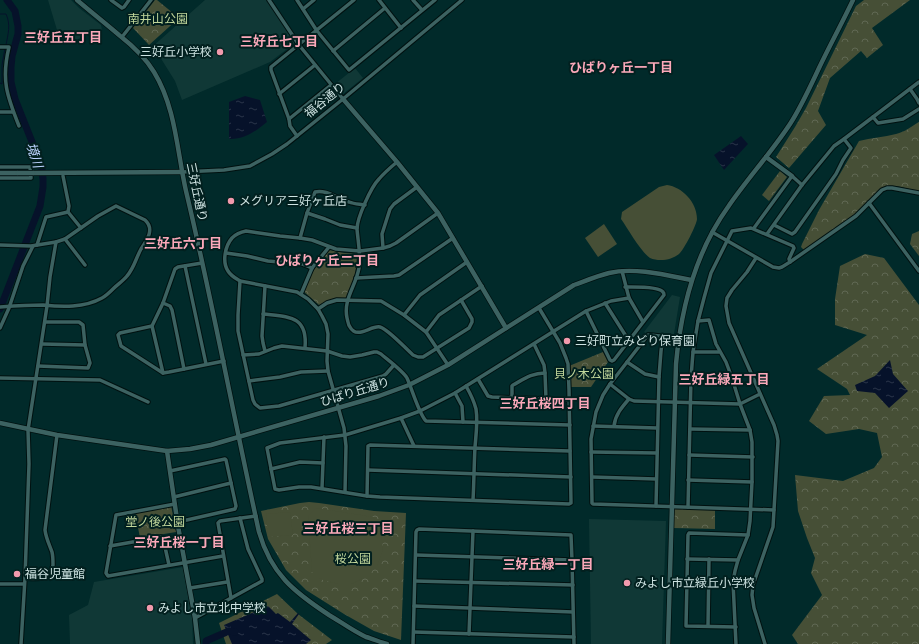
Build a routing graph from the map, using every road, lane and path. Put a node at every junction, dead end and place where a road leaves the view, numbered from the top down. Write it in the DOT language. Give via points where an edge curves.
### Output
graph roads {
  1 [pos="77,0"];
  2 [pos="111,0"];
  3 [pos="129,0"];
  4 [pos="151,0"];
  5 [pos="270,0"];
  6 [pos="297,0"];
  7 [pos="314,0"];
  8 [pos="354,0"];
  9 [pos="379,0"];
  10 [pos="413,0"];
  11 [pos="435,0"];
  12 [pos="462,0"];
  13 [pos="853,0"];
  14 [pos="385,8"];
  15 [pos="303,9"];
  16 [pos="422,10"];
  17 [pos="401,28"];
  18 [pos="317,31"];
  19 [pos="122,37"];
  20 [pos="299,45"];
  21 [pos="0,47"];
  22 [pos="333,51"];
  23 [pos="315,65"];
  24 [pos="919,82"];
  25 [pos="331,85"];
  26 [pos="910,89"];
  27 [pos="279,94"];
  28 [pos="343,99"];
  29 [pos="919,103"];
  30 [pos="919,109"];
  31 [pos="0,112"];
  32 [pos="13,112"];
  33 [pos="873,117"];
  34 [pos="289,119"];
  35 [pos="19,126"];
  36 [pos="297,136"];
  37 [pos="844,139"];
  38 [pos="766,157"];
  39 [pos="397,162"];
  40 [pos="0,167"];
  41 [pos="182,172"];
  42 [pos="0,173"];
  43 [pos="63,176"];
  44 [pos="792,176"];
  45 [pos="0,178"];
  46 [pos="802,185"];
  47 [pos="417,187"];
  48 [pos="919,193"];
  49 [pos="869,203"];
  50 [pos="364,205"];
  51 [pos="68,212"];
  52 [pos="307,213"];
  53 [pos="438,213"];
  54 [pos="774,225"];
  55 [pos="81,228"];
  56 [pos="357,228"];
  57 [pos="754,228"];
  58 [pos="712,232"];
  59 [pos="767,234"];
  60 [pos="300,238"];
  61 [pos="453,238"];
  62 [pos="65,239"];
  63 [pos="727,240"];
  64 [pos="56,242"];
  65 [pos="0,245"];
  66 [pos="34,246"];
  67 [pos="329,247"];
  68 [pos="383,248"];
  69 [pos="360,251"];
  70 [pos="226,253"];
  71 [pos="756,258"];
  72 [pos="202,262"];
  73 [pos="467,262"];
  74 [pos="790,262"];
  75 [pos="85,265"];
  76 [pos="185,266"];
  77 [pos="312,268"];
  78 [pos="919,271"];
  79 [pos="622,272"];
  80 [pos="356,278"];
  81 [pos="691,280"];
  82 [pos="240,281"];
  83 [pos="265,286"];
  84 [pos="482,286"];
  85 [pos="625,287"];
  86 [pos="301,294"];
  87 [pos="629,298"];
  88 [pos="461,300"];
  89 [pos="347,301"];
  90 [pos="162,303"];
  91 [pos="605,303"];
  92 [pos="8,306"];
  93 [pos="47,306"];
  94 [pos="0,307"];
  95 [pos="539,308"];
  96 [pos="318,309"];
  97 [pos="586,311"];
  98 [pos="263,314"];
  99 [pos="404,315"];
  100 [pos="698,321"];
  101 [pos="45,322"];
  102 [pos="643,322"];
  103 [pos="152,326"];
  104 [pos="0,328"];
  105 [pos="506,328"];
  106 [pos="426,332"];
  107 [pos="553,332"];
  108 [pos="663,336"];
  109 [pos="679,338"];
  110 [pos="629,340"];
  111 [pos="42,344"];
  112 [pos="534,344"];
  113 [pos="85,345"];
  114 [pos="305,348"];
  115 [pos="438,348"];
  116 [pos="265,351"];
  117 [pos="327,351"];
  118 [pos="693,352"];
  119 [pos="720,352"];
  120 [pos="243,355"];
  121 [pos="224,361"];
  122 [pos="627,362"];
  123 [pos="206,364"];
  124 [pos="394,365"];
  125 [pos="448,365"];
  126 [pos="38,366"];
  127 [pos="184,369"];
  128 [pos="328,371"];
  129 [pos="163,373"];
  130 [pos="545,373"];
  131 [pos="660,377"];
  132 [pos="0,378"];
  133 [pos="36,378"];
  134 [pos="692,378"];
  135 [pos="732,378"];
  136 [pos="478,379"];
  137 [pos="250,381"];
  138 [pos="610,384"];
  139 [pos="409,385"];
  140 [pos="466,386"];
  141 [pos="334,391"];
  142 [pos="455,393"];
  143 [pos="760,394"];
  144 [pos="512,398"];
  145 [pos="546,399"];
  146 [pos="569,400"];
  147 [pos="629,400"];
  148 [pos="148,402"];
  149 [pos="659,403"];
  150 [pos="675,403"];
  151 [pos="691,403"];
  152 [pos="740,404"];
  153 [pos="339,407"];
  154 [pos="420,410"];
  155 [pos="401,418"];
  156 [pos="463,422"];
  157 [pos="477,422"];
  158 [pos="0,423"];
  159 [pos="570,425"];
  160 [pos="593,426"];
  161 [pos="614,426"];
  162 [pos="658,428"];
  163 [pos="690,428"];
  164 [pos="28,430"];
  165 [pos="750,430"];
  166 [pos="58,435"];
  167 [pos="345,435"];
  168 [pos="240,437"];
  169 [pos="324,437"];
  170 [pos="414,446"];
  171 [pos="475,448"];
  172 [pos="570,450"];
  173 [pos="167,451"];
  174 [pos="591,452"];
  175 [pos="657,453"];
  176 [pos="689,455"];
  177 [pos="753,457"];
  178 [pos="323,463"];
  179 [pos="271,469"];
  180 [pos="368,470"];
  181 [pos="170,471"];
  182 [pos="475,474"];
  183 [pos="570,477"];
  184 [pos="592,477"];
  185 [pos="656,479"];
  186 [pos="688,480"];
  187 [pos="752,482"];
  188 [pos="231,483"];
  189 [pos="322,488"];
  190 [pos="345,492"];
  191 [pos="367,496"];
  192 [pos="174,497"];
  193 [pos="473,500"];
  194 [pos="175,504"];
  195 [pos="656,506"];
  196 [pos="672,507"];
  197 [pos="688,507"];
  198 [pos="751,509"];
  199 [pos="774,510"];
  200 [pos="256,516"];
  201 [pos="240,518"];
  202 [pos="178,522"];
  203 [pos="473,531"];
  204 [pos="748,535"];
  205 [pos="110,546"];
  206 [pos="416,555"];
  207 [pos="223,556"];
  208 [pos="472,556"];
  209 [pos="687,559"];
  210 [pos="709,559"];
  211 [pos="572,560"];
  212 [pos="738,560"];
  213 [pos="185,563"];
  214 [pos="169,565"];
  215 [pos="25,578"];
  216 [pos="415,581"];
  217 [pos="227,582"];
  218 [pos="471,582"];
  219 [pos="0,584"];
  220 [pos="24,584"];
  221 [pos="573,585"];
  222 [pos="190,588"];
  223 [pos="231,598"];
  224 [pos="414,606"];
  225 [pos="470,608"];
  226 [pos="573,612"];
  227 [pos="195,618"];
  228 [pos="708,626"];
  229 [pos="736,627"];
  230 [pos="414,632"];
  231 [pos="469,634"];
  232 [pos="574,637"];
  233 [pos="21,644"];
  234 [pos="198,644"];
  235 [pos="387,644"];
  236 [pos="413,644"];
  237 [pos="574,644"];
  238 [pos="668,644"];
  239 [pos="736,644"];
  240 [pos="765,644"];
  1 -- 19 [label="street, 三好丘通り"];
  2 -- 3 [label="street" via="122,8"];
  4 -- 19 [label="street"];
  5 -- 20 [label="street"];
  6 -- 15 [label="street"];
  7 -- 15 [label="street"];
  8 -- 18 [label="street"];
  9 -- 14 [label="street"];
  10 -- 16 [label="street"];
  11 -- 16 [label="street"];
  12 -- 28 [label="street, 福谷通り"];
  13 -- 38 [label="street" via="797,111"];
  14 -- 17 [label="street"];
  14 -- 22 [label="street"];
  15 -- 18 [label="street"];
  16 -- 17 [label="street"];
  17 -- 22 [label="street" via="349,70"];
  18 -- 20 [label="street"];
  18 -- 22 [label="street"];
  19 -- 41 [label="street, 三好丘通り" via="144,57 164,90"];
  20 -- 23 [label="street"];
  20 -- 27 [label="street" via="271,67"];
  21 -- 32 [label="street" via="9,47 6,86"];
  23 -- 25 [label="street"];
  23 -- 27 [label="street"];
  24 -- 26 [label="street"];
  25 -- 28 [label="street"];
  25 -- 34 [label="street"];
  26 -- 29 [label="street"];
  26 -- 33 [label="street"];
  27 -- 34 [label="street"];
  28 -- 36 [label="street, 福谷通り"];
  28 -- 39 [label="street"];
  30 -- 33 [label="street" via="903,119 878,124"];
  31 -- 32 [label="street"];
  32 -- 35 [label="street"];
  33 -- 37 [label="street"];
  34 -- 36 [label="street" via="290,126"];
  36 -- 41 [label="street, 福谷通り" via="250,166"];
  37 -- 46 [label="street" via="834,146"];
  37 -- 54 [label="street" via="851,148 795,232 792,234"];
  38 -- 44 [label="street"];
  38 -- 58 [label="street" via="726,209"];
  39 -- 47 [label="street"];
  39 -- 50 [label="street" via="378,179"];
  40 -- 45 [label="street" via="30,167 31,178"];
  41 -- 42 [label="street, bridge"];
  41 -- 72 [label="street, 三好丘通り"];
  43 -- 51 [label="street"];
  44 -- 46 [label="street"];
  44 -- 57 [label="street"];
  46 -- 54 [label="street"];
  47 -- 53 [label="street"];
  47 -- 68 [label="street" via="390,209 382,234"];
  48 -- 49 [label="street" via="885,189"];
  49 -- 74 [label="street" via="856,216"];
  49 -- 78 [label="street"];
  50 -- 52 [label="street" via="317,191"];
  50 -- 56 [label="street"];
  51 -- 55 [label="street"];
  51 -- 66 [label="street" via="46,217"];
  52 -- 56 [label="street" via="340,225"];
  52 -- 60 [label="street"];
  53 -- 61 [label="street"];
  53 -- 68 [label="street" via="396,243"];
  54 -- 59 [label="street"];
  55 -- 62 [label="street"];
  55 -- 93 [label="street" via="116,206 145,220 150,228 150,234 131,271 104,297 87,304"];
  56 -- 69 [label="street"];
  57 -- 59 [label="street"];
  57 -- 63 [label="street" via="734,230"];
  58 -- 63 [label="street"];
  58 -- 81 [label="street"];
  59 -- 74 [label="street" via="793,246"];
  60 -- 67 [label="street"];
  60 -- 70 [label="street" via="241,232 230,242"];
  61 -- 73 [label="street"];
  61 -- 80 [label="street" via="399,275"];
  62 -- 64 [label="street"];
  62 -- 75 [label="street"];
  63 -- 71 [label="street"];
  63 -- 100 [label="street" via="711,274"];
  64 -- 66 [label="street"];
  64 -- 93 [label="street"];
  65 -- 66 [label="street"];
  66 -- 92 [label="street" via="23,266"];
  67 -- 69 [label="street"];
  67 -- 77 [label="street"];
  68 -- 69 [label="street"];
  69 -- 80 [label="street"];
  70 -- 77 [label="street" via="302,264"];
  70 -- 82 [label="street" via="224,260 227,270 232,277"];
  71 -- 74 [label="street" via="779,268"];
  71 -- 143 [label="street" via="727,298 726,306 729,323"];
  72 -- 76 [label="street"];
  72 -- 121 [label="street, 三好丘通り"];
  73 -- 84 [label="street"];
  73 -- 99 [label="street" via="420,295"];
  76 -- 90 [label="street" via="174,269"];
  76 -- 123 [label="street"];
  77 -- 86 [label="street"];
  79 -- 81 [label="street, ひばり丘通り" via="649,272"];
  79 -- 85 [label="street"];
  79 -- 95 [label="street, ひばり丘通り" via="592,278"];
  80 -- 89 [label="street"];
  81 -- 109 [label="street"];
  82 -- 83 [label="street"];
  82 -- 120 [label="street" via="238,331"];
  83 -- 86 [label="street"];
  83 -- 98 [label="street"];
  84 -- 88 [label="street"];
  84 -- 105 [label="street"];
  85 -- 87 [label="street"];
  85 -- 102 [label="street" via="646,287 664,292"];
  86 -- 96 [label="street"];
  87 -- 91 [label="street"];
  87 -- 102 [label="street"];
  88 -- 106 [label="street" via="439,315"];
  88 -- 115 [label="street" via="472,317 471,324"];
  89 -- 96 [label="street" via="337,300"];
  89 -- 99 [label="street" via="381,301"];
  89 -- 115 [label="street" via="348,320 353,331 359,333 376,327 384,328 411,354 418,357 423,357"];
  90 -- 103 [label="street"];
  90 -- 127 [label="street" via="170,306 172,310"];
  91 -- 97 [label="street"];
  91 -- 110 [label="street"];
  92 -- 93 [label="street"];
  92 -- 94 [label="street"];
  92 -- 104 [label="street"];
  93 -- 101 [label="street"];
  95 -- 105 [label="street, ひばり丘通り"];
  95 -- 107 [label="street"];
  96 -- 117 [label="street" via="327,329"];
  97 -- 107 [label="street"];
  97 -- 110 [label="street" via="610,360 614,360"];
  98 -- 114 [label="street" via="298,322 305,332"];
  98 -- 116 [label="street" via="262,340"];
  99 -- 106 [label="street"];
  100 -- 118 [label="street"];
  100 -- 119 [label="street" via="709,320"];
  101 -- 111 [label="street"];
  101 -- 113 [label="street" via="83,324"];
  102 -- 110 [label="street"];
  103 -- 129 [label="street"];
  103 -- 129 [label="street" via="118,335 121,346"];
  105 -- 125 [label="street, ひばり丘通り"];
  106 -- 115 [label="street"];
  107 -- 112 [label="street"];
  107 -- 146 [label="street" via="568,364"];
  108 -- 109 [label="street"];
  108 -- 122 [label="street" via="648,335"];
  108 -- 131 [label="street"];
  109 -- 150 [label="street"];
  111 -- 113 [label="street"];
  111 -- 126 [label="street"];
  112 -- 130 [label="street" via="543,362"];
  112 -- 136 [label="street"];
  113 -- 126 [label="street" via="90,363 88,368"];
  114 -- 116 [label="street" via="282,346"];
  114 -- 117 [label="street"];
  115 -- 125 [label="street"];
  116 -- 120 [label="street" via="260,354"];
  117 -- 124 [label="street" via="350,357 377,352"];
  117 -- 128 [label="street"];
  118 -- 119 [label="street"];
  118 -- 134 [label="street"];
  119 -- 135 [label="street"];
  120 -- 137 [label="street"];
  121 -- 123 [label="street"];
  121 -- 168 [label="street, 三好丘通り"];
  122 -- 131 [label="street" via="645,374"];
  122 -- 138 [label="street"];
  123 -- 127 [label="street"];
  124 -- 139 [label="street" via="406,376"];
  124 -- 141 [label="street" via="383,376"];
  125 -- 139 [label="street, ひばり丘通り"];
  126 -- 133 [label="street"];
  127 -- 129 [label="street"];
  128 -- 137 [label="street" via="301,372"];
  128 -- 141 [label="street"];
  130 -- 144 [label="street" via="528,376 512,386"];
  130 -- 145 [label="street"];
  131 -- 149 [label="street"];
  132 -- 133 [label="street"];
  133 -- 148 [label="street" via="100,380"];
  133 -- 164 [label="street"];
  134 -- 135 [label="street"];
  134 -- 151 [label="street"];
  135 -- 152 [label="street"];
  136 -- 140 [label="street"];
  136 -- 144 [label="street" via="490,397"];
  137 -- 141 [label="street" via="254,402 262,408 283,406"];
  138 -- 147 [label="street"];
  138 -- 160 [label="street" via="600,403"];
  139 -- 153 [label="street, ひばり丘通り"];
  139 -- 154 [label="street"];
  140 -- 142 [label="street"];
  140 -- 157 [label="street" via="475,406"];
  141 -- 153 [label="street"];
  142 -- 154 [label="street"];
  142 -- 156 [label="street" via="462,406"];
  143 -- 152 [label="street"];
  143 -- 199 [label="street" via="777,435"];
  144 -- 145 [label="street"];
  145 -- 146 [label="street"];
  146 -- 159 [label="street"];
  147 -- 149 [label="street"];
  147 -- 161 [label="street" via="617,415"];
  149 -- 150 [label="street"];
  149 -- 162 [label="street"];
  150 -- 151 [label="street"];
  150 -- 196 [label="street"];
  151 -- 152 [label="street"];
  151 -- 163 [label="street"];
  152 -- 165 [label="street"];
  153 -- 167 [label="street"];
  153 -- 168 [label="street, ひばり丘通り"];
  154 -- 155 [label="street"];
  154 -- 156 [label="street" via="426,421"];
  155 -- 167 [label="street"];
  155 -- 170 [label="street"];
  156 -- 157 [label="street"];
  157 -- 159 [label="street"];
  157 -- 171 [label="street"];
  158 -- 164 [label="street, ひばり丘通り"];
  159 -- 172 [label="street"];
  160 -- 161 [label="street"];
  160 -- 174 [label="street"];
  161 -- 162 [label="street"];
  162 -- 175 [label="street"];
  163 -- 165 [label="street"];
  163 -- 176 [label="street"];
  164 -- 166 [label="street, ひばり丘通り"];
  164 -- 215 [label="street"];
  165 -- 177 [label="street"];
  166 -- 173 [label="street, ひばり丘通り"];
  166 -- 215 [label="street" via="45,530 53,565 46,577"];
  167 -- 169 [label="street"];
  167 -- 190 [label="street"];
  168 -- 173 [label="street, ひばり丘通り" via="211,445"];
  168 -- 200 [label="street, 三好丘通り"];
  169 -- 178 [label="street"];
  169 -- 179 [label="street" via="280,443 267,448"];
  170 -- 171 [label="street"];
  170 -- 180 [label="street" via="369,446"];
  171 -- 172 [label="street"];
  171 -- 182 [label="street"];
  172 -- 183 [label="street"];
  173 -- 181 [label="street"];
  174 -- 175 [label="street"];
  174 -- 184 [label="street"];
  175 -- 185 [label="street"];
  176 -- 177 [label="street"];
  176 -- 186 [label="street"];
  177 -- 187 [label="street"];
  178 -- 179 [label="street" via="300,462"];
  178 -- 189 [label="street"];
  179 -- 189 [label="street" via="275,488 278,490 299,487"];
  180 -- 182 [label="street"];
  180 -- 191 [label="street"];
  181 -- 188 [label="street" via="225,459"];
  181 -- 192 [label="street"];
  182 -- 183 [label="street"];
  182 -- 193 [label="street"];
  183 -- 193 [label="street" via="569,504"];
  184 -- 185 [label="street"];
  184 -- 195 [label="street" via="593,504"];
  185 -- 195 [label="street"];
  186 -- 187 [label="street"];
  186 -- 197 [label="street"];
  187 -- 198 [label="street"];
  188 -- 192 [label="street"];
  188 -- 202 [label="street" via="235,509"];
  189 -- 190 [label="street"];
  190 -- 191 [label="street"];
  191 -- 193 [label="street"];
  192 -- 194 [label="street"];
  194 -- 202 [label="street"];
  194 -- 205 [label="street" via="116,515"];
  195 -- 196 [label="street"];
  196 -- 197 [label="street"];
  196 -- 238 [label="street"];
  197 -- 198 [label="street"];
  198 -- 199 [label="street"];
  198 -- 204 [label="street"];
  199 -- 240 [label="street" via="773,527 752,595"];
  200 -- 201 [label="street"];
  200 -- 235 [label="street, 三好丘通り" via="269,558 295,591 359,633"];
  201 -- 207 [label="street" via="218,523"];
  201 -- 223 [label="street" via="248,550 262,580"];
  202 -- 213 [label="street"];
  203 -- 206 [label="street" via="418,529"];
  203 -- 208 [label="street"];
  203 -- 211 [label="street" via="569,534 572,536"];
  204 -- 209 [label="street" via="689,533"];
  204 -- 212 [label="street"];
  205 -- 214 [label="street" via="163,538"];
  205 -- 214 [label="street" via="106,573 108,576"];
  206 -- 208 [label="street"];
  206 -- 216 [label="street"];
  207 -- 213 [label="street"];
  207 -- 217 [label="street"];
  208 -- 211 [label="street"];
  208 -- 218 [label="street"];
  209 -- 210 [label="street"];
  209 -- 228 [label="street" via="686,626"];
  210 -- 212 [label="street"];
  210 -- 228 [label="street"];
  211 -- 221 [label="street"];
  212 -- 229 [label="street" via="733,582"];
  213 -- 214 [label="street"];
  213 -- 222 [label="street"];
  215 -- 220 [label="street"];
  216 -- 218 [label="street"];
  216 -- 224 [label="street"];
  217 -- 222 [label="street"];
  217 -- 223 [label="street"];
  218 -- 221 [label="street"];
  218 -- 225 [label="street"];
  219 -- 220 [label="street"];
  220 -- 233 [label="street"];
  221 -- 226 [label="street"];
  222 -- 227 [label="street"];
  223 -- 227 [label="street"];
  224 -- 225 [label="street"];
  224 -- 230 [label="street"];
  225 -- 226 [label="street"];
  225 -- 231 [label="street"];
  226 -- 232 [label="street"];
  227 -- 234 [label="street"];
  228 -- 229 [label="street"];
  229 -- 239 [label="street"];
  230 -- 231 [label="street"];
  230 -- 236 [label="street"];
  231 -- 232 [label="street"];
  232 -- 237 [label="street"];
}
